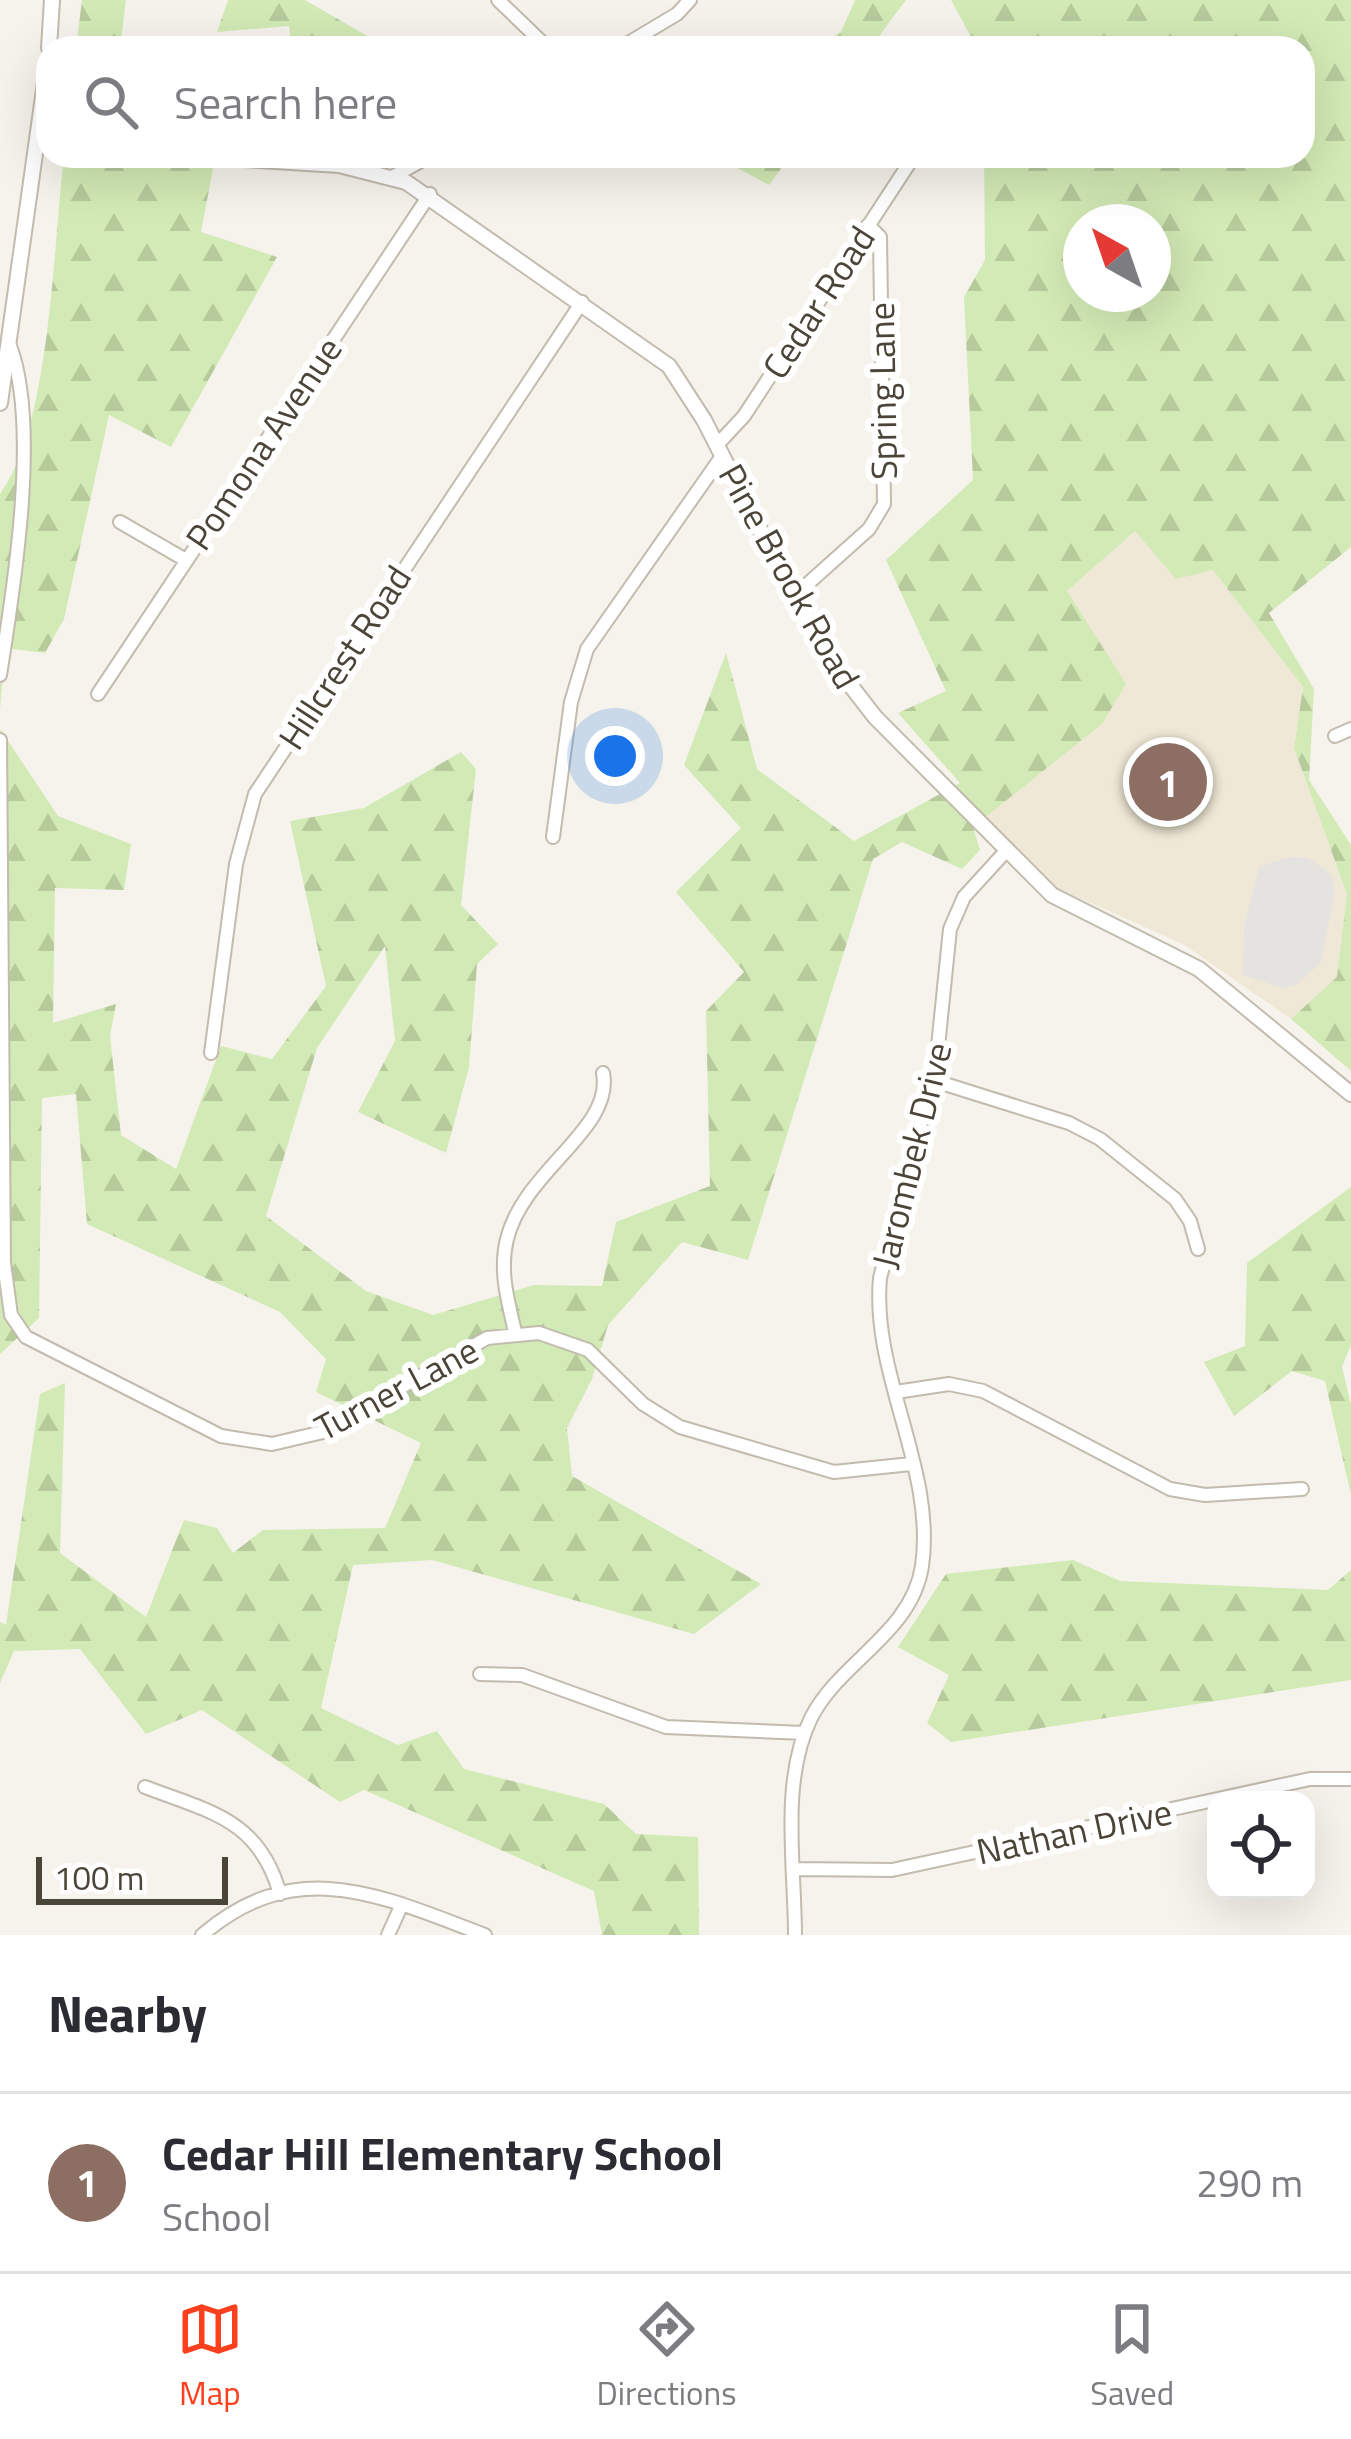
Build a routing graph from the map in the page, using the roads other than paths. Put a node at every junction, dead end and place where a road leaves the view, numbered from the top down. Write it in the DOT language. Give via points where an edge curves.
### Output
graph roads {
  1 [pos="52,0"];
  2 [pos="498,0"];
  3 [pos="690,0"];
  4 [pos="50,36"];
  5 [pos="536,36"];
  6 [pos="640,36"];
  7 [pos="38,168"];
  8 [pos="352,168"];
  9 [pos="408,168"];
  10 [pos="906,168"];
  11 [pos="392,177"];
  12 [pos="430,194"];
  13 [pos="868,225"];
  14 [pos="582,302"];
  15 [pos="10,346"];
  16 [pos="0,403"];
  17 [pos="720,450"];
  18 [pos="120,522"];
  19 [pos="184,560"];
  20 [pos="0,565"];
  21 [pos="10,585"];
  22 [pos="794,596"];
  23 [pos="0,674"];
  24 [pos="98,694"];
  25 [pos="1351,729"];
  26 [pos="1335,736"];
  27 [pos="0,740"];
  28 [pos="553,837"];
  29 [pos="1006,851"];
  30 [pos="211,1053"];
  31 [pos="604,1073"];
  32 [pos="932,1080"];
  33 [pos="1351,1094"];
  34 [pos="1198,1250"];
  35 [pos="515,1332"];
  36 [pos="896,1392"];
  37 [pos="911,1464"];
  38 [pos="1302,1489"];
  39 [pos="480,1674"];
  40 [pos="805,1733"];
  41 [pos="1351,1779"];
  42 [pos="145,1787"];
  43 [pos="795,1868"];
  44 [pos="280,1894"];
  45 [pos="402,1904"];
  46 [pos="202,1935"];
  47 [pos="388,1935"];
  48 [pos="485,1935"];
  49 [pos="795,1935"];
  1 -- 4 [label="street"];
  2 -- 5 [label="street"];
  3 -- 6 [label="street"];
  7 -- 15 [label="street"];
  8 -- 11 [label="street, Pine Brook Road"];
  9 -- 11 [label="street"];
  10 -- 13 [label="street, Cedar Road"];
  11 -- 12 [label="street, Pine Brook Road"];
  12 -- 14 [label="street, Pine Brook Road"];
  12 -- 19 [label="street, Pomona Avenue"];
  13 -- 17 [label="street, Cedar Road"];
  13 -- 22 [label="street, Spring Lane" via="880,237 884,504 875,523"];
  14 -- 17 [label="street, Pine Brook Road" via="669,366"];
  14 -- 30 [label="street, Hillcrest Road" via="255,794 236,864"];
  15 -- 16 [label="street"];
  15 -- 21 [label="street" via="20,372 23,442"];
  17 -- 22 [label="street, Pine Brook Road"];
  17 -- 28 [label="street, Cedar Road" via="587,649 571,702"];
  18 -- 19 [label="street"];
  19 -- 24 [label="street, Pomona Avenue"];
  20 -- 21 [label="street"];
  21 -- 23 [label="street"];
  22 -- 29 [label="street, Pine Brook Road" via="852,690"];
  25 -- 26 [label="street"];
  27 -- 35 [label="street, Turner Lane" via="6,1289 26,1336 221,1436 272,1444 323,1432 455,1352"];
  29 -- 32 [label="street, Jarombek Drive" via="964,898 950,929"];
  29 -- 33 [label="street, Pine Brook Road" via="1071,908 1199,969"];
  31 -- 35 [label="street" via="600,1112 540,1174 513,1220 504,1271"];
  32 -- 34 [label="street" via="1100,1139 1175,1199"];
  32 -- 36 [label="street, Jarombek Drive" via="880,1278"];
  35 -- 37 [label="street, Turner Lane" via="573,1341 665,1419 718,1440 834,1472"];
  36 -- 37 [label="street, Jarombek Drive"];
  36 -- 38 [label="street" via="949,1384 983,1391 1146,1480 1187,1493"];
  37 -- 40 [label="street, Jarombek Drive" via="924,1544 917,1587 901,1618 826,1694"];
  39 -- 40 [label="street" via="521,1675 666,1727"];
  40 -- 43 [label="street, Jarombek Drive" via="794,1774"];
  41 -- 43 [label="street, Nathan Drive" via="1310,1778 892,1870"];
  42 -- 44 [label="street" via="247,1831 268,1858"];
  43 -- 49 [label="street, Jarombek Drive"];
  44 -- 45 [label="street" via="339,1886"];
  44 -- 46 [label="street"];
  45 -- 47 [label="street"];
  45 -- 48 [label="street"];
}
